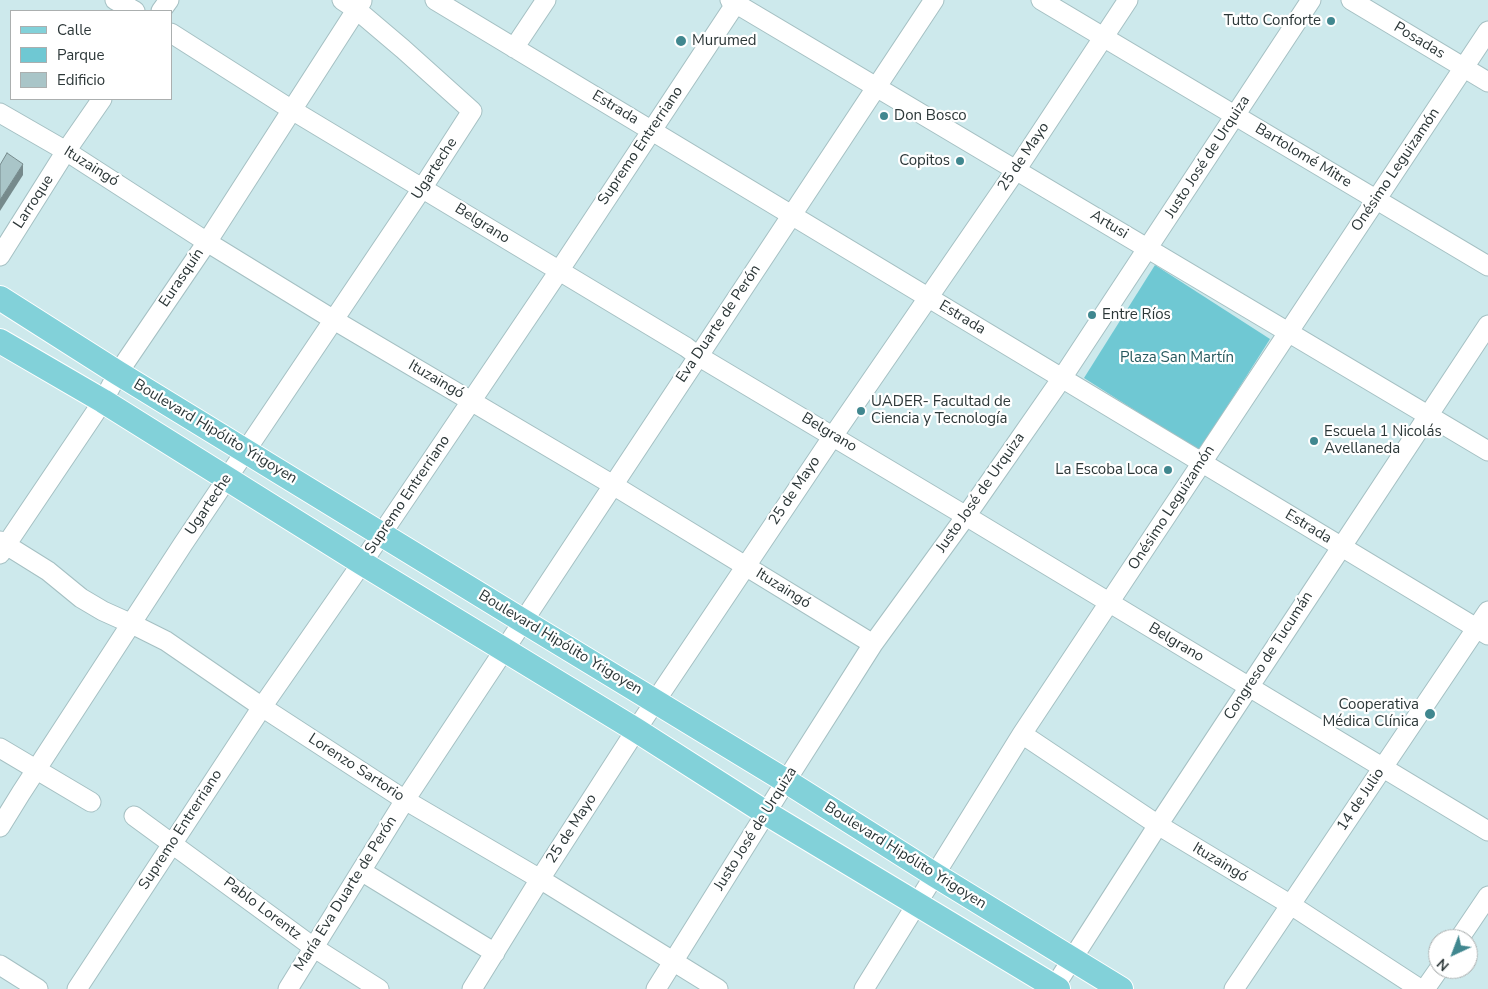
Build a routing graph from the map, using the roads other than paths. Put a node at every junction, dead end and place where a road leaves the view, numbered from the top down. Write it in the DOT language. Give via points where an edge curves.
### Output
graph roads {
  1 [pos="116,0"];
  2 [pos="435,0"];
  3 [pos="546,0"];
  4 [pos="934,0"];
  5 [pos="1040,0"];
  6 [pos="1128,0"];
  7 [pos="1311,0"];
  8 [pos="1351,0"];
  9 [pos="735,1"];
  10 [pos="354,3"];
  11 [pos="133,10"];
  12 [pos="1488,31"];
  13 [pos="172,34"];
  14 [pos="1103,37"];
  15 [pos="514,48"];
  16 [pos="1464,67"];
  17 [pos="1488,82"];
  18 [pos="876,87"];
  19 [pos="101,100"];
  20 [pos="292,110"];
  21 [pos="0,113"];
  22 [pos="1235,116"];
  23 [pos="651,130"];
  24 [pos="66,151"];
  25 [pos="1016,170"];
  26 [pos="423,187"];
  27 [pos="1376,200"];
  28 [pos="791,215"];
  29 [pos="207,242"];
  30 [pos="1148,248"];
  31 [pos="0,256"];
  32 [pos="1488,266"];
  33 [pos="559,271"];
  34 [pos="928,297"];
  35 [pos="0,298"];
  36 [pos="334,320"];
  37 [pos="1488,325"];
  38 [pos="1288,332"];
  39 [pos="0,341"];
  40 [pos="698,356"];
  41 [pos="118,373"];
  42 [pos="1062,378"];
  43 [pos="471,401"];
  44 [pos="103,402"];
  45 [pos="1428,415"];
  46 [pos="832,436"];
  47 [pos="245,450"];
  48 [pos="1488,451"];
  49 [pos="1202,463"];
  50 [pos="226,479"];
  51 [pos="613,485"];
  52 [pos="966,516"];
  53 [pos="381,533"];
  54 [pos="2,547"];
  55 [pos="1341,547"];
  56 [pos="362,563"];
  57 [pos="746,566"];
  58 [pos="1110,602"];
  59 [pos="1488,611"];
  60 [pos="523,622"];
  61 [pos="132,624"];
  62 [pos="1482,632"];
  63 [pos="874,644"];
  64 [pos="504,650"];
  65 [pos="1249,687"];
  66 [pos="655,701"];
  67 [pos="262,706"];
  68 [pos="636,730"];
  69 [pos="1022,734"];
  70 [pos="0,748"];
  71 [pos="1383,767"];
  72 [pos="36,770"];
  73 [pos="786,781"];
  74 [pos="405,800"];
  75 [pos="91,802"];
  76 [pos="766,813"];
  77 [pos="134,816"];
  78 [pos="1158,825"];
  79 [pos="0,827"];
  80 [pos="1488,831"];
  81 [pos="172,842"];
  82 [pos="361,870"];
  83 [pos="935,875"];
  84 [pos="540,879"];
  85 [pos="1488,896"];
  86 [pos="918,903"];
  87 [pos="1290,905"];
  88 [pos="1466,929"];
  89 [pos="313,947"];
  90 [pos="495,953"];
  91 [pos="1072,959"];
  92 [pos="672,962"];
  93 [pos="0,965"];
  94 [pos="1055,988"];
  95 [pos="38,989"];
  96 [pos="76,989"];
  97 [pos="288,989"];
  98 [pos="380,989"];
  99 [pos="472,989"];
  100 [pos="656,989"];
  101 [pos="718,989"];
  102 [pos="864,989"];
  103 [pos="1120,989"];
  104 [pos="1234,989"];
  105 [pos="1420,989"];
  1 -- 11 [label="street"];
  2 -- 15 [label="street, Estrada"];
  3 -- 15 [label="street"];
  4 -- 18 [label="street, Eva Duarte de Perón"];
  5 -- 14 [label="street, Bartolomé Mitre"];
  6 -- 14 [label="street, 25 de Mayo"];
  7 -- 22 [label="street, Justo José de Urquiza"];
  8 -- 16 [label="street, Posadas"];
  9 -- 18 [label="street, Artusi"];
  9 -- 23 [label="street, Supremo Entrerriano"];
  10 -- 20 [label="street, Eurasquín"];
  10 -- 26 [label="street, Ugarteche" via="472,111"];
  12 -- 16 [label="street, Onésimo Leguizamón"];
  13 -- 20 [label="street, Belgrano"];
  14 -- 22 [label="street, Bartolomé Mitre"];
  14 -- 25 [label="street, 25 de Mayo"];
  15 -- 23 [label="street, Estrada"];
  16 -- 17 [label="street, Posadas"];
  16 -- 27 [label="street, Onésimo Leguizamón"];
  18 -- 25 [label="street, Artusi"];
  18 -- 28 [label="street, Eva Duarte de Perón"];
  19 -- 24 [label="street, Larroque"];
  20 -- 26 [label="street, Belgrano"];
  20 -- 29 [label="street, Eurasquín"];
  21 -- 24 [label="street, Ituzaingó"];
  22 -- 27 [label="street, Bartolomé Mitre"];
  22 -- 30 [label="street, Justo José de Urquiza"];
  23 -- 28 [label="street, Estrada"];
  23 -- 33 [label="street, Supremo Entrerriano"];
  24 -- 29 [label="street, Ituzaingó"];
  24 -- 31 [label="street, Larroque"];
  25 -- 30 [label="street, Artusi"];
  25 -- 34 [label="street, 25 de Mayo"];
  26 -- 33 [label="street, Belgrano"];
  26 -- 36 [label="street, Ugarteche"];
  27 -- 32 [label="street, Bartolomé Mitre"];
  27 -- 38 [label="street, Onésimo Leguizamón"];
  28 -- 34 [label="street, Estrada"];
  28 -- 40 [label="street, Eva Duarte de Perón"];
  29 -- 36 [label="street, Ituzaingó"];
  29 -- 41 [label="street, Eurasquín"];
  30 -- 38 [label="street, Artusi"];
  30 -- 42 [label="street, Justo José de Urquiza"];
  33 -- 40 [label="street, Belgrano"];
  33 -- 43 [label="street, Supremo Entrerriano"];
  34 -- 42 [label="street, Estrada"];
  34 -- 46 [label="street, 25 de Mayo"];
  35 -- 41 [label="main road, Boulevard Hipólito Yrigoyen"];
  36 -- 43 [label="street, Ituzaingó"];
  36 -- 47 [label="street, Ugarteche"];
  37 -- 45 [label="street, Congreso de Tucumán"];
  38 -- 45 [label="street, Artusi"];
  38 -- 49 [label="street, Onésimo Leguizamón"];
  39 -- 44 [label="main road"];
  40 -- 46 [label="street, Belgrano"];
  40 -- 51 [label="street, Eva Duarte de Perón"];
  41 -- 44 [label="street, Eurasquín"];
  41 -- 47 [label="main road, Boulevard Hipólito Yrigoyen"];
  42 -- 49 [label="street, Estrada"];
  42 -- 52 [label="street, Justo José de Urquiza"];
  43 -- 51 [label="street, Ituzaingó"];
  43 -- 53 [label="street, Supremo Entrerriano"];
  44 -- 50 [label="main road"];
  44 -- 54 [label="street, Eurasquín"];
  45 -- 48 [label="street, Artusi"];
  45 -- 55 [label="street, Congreso de Tucumán"];
  46 -- 52 [label="street, Belgrano"];
  46 -- 57 [label="street, 25 de Mayo"];
  47 -- 50 [label="street, Ugarteche"];
  47 -- 53 [label="main road, Boulevard Hipólito Yrigoyen"];
  49 -- 55 [label="street, Estrada"];
  49 -- 58 [label="street, Onésimo Leguizamón"];
  50 -- 56 [label="main road"];
  50 -- 61 [label="street, Ugarteche"];
  51 -- 57 [label="street, Ituzaingó"];
  51 -- 60 [label="street, Eva Duarte de Perón"];
  52 -- 58 [label="street, Belgrano"];
  52 -- 63 [label="street, Justo José de Urquiza"];
  53 -- 56 [label="street, Supremo Entrerriano"];
  53 -- 60 [label="main road, Boulevard Hipólito Yrigoyen"];
  54 -- 61 [label="street, Lorenzo Sartorio" via="48,571 80,598"];
  55 -- 62 [label="street, Estrada"];
  55 -- 65 [label="street, Congreso de Tucumán"];
  56 -- 64 [label="main road"];
  56 -- 67 [label="street, Supremo Entrerriano"];
  57 -- 63 [label="street, Ituzaingó"];
  57 -- 66 [label="street, 25 de Mayo"];
  58 -- 65 [label="street, Belgrano"];
  58 -- 69 [label="street, Onésimo Leguizamón"];
  59 -- 62 [label="street, 14 de Julio"];
  60 -- 64 [label="street, Eva Duarte de Perón"];
  60 -- 66 [label="main road, Boulevard Hipólito Yrigoyen"];
  61 -- 67 [label="street, Lorenzo Sartorio" via="166,641"];
  61 -- 72 [label="street, Ugarteche"];
  62 -- 71 [label="street, 14 de Julio"];
  63 -- 73 [label="street, Justo José de Urquiza"];
  64 -- 68 [label="main road"];
  64 -- 74 [label="street, María Eva Duarte de Perón"];
  65 -- 71 [label="street, Belgrano"];
  65 -- 78 [label="street, Congreso de Tucumán"];
  66 -- 68 [label="street, 25 de Mayo"];
  66 -- 73 [label="main road, Boulevard Hipólito Yrigoyen"];
  67 -- 74 [label="street, Lorenzo Sartorio"];
  67 -- 81 [label="street, Supremo Entrerriano"];
  68 -- 76 [label="main road"];
  68 -- 84 [label="street, 25 de Mayo"];
  69 -- 78 [label="street, Ituzaingó"];
  69 -- 83 [label="street, Onésimo Leguizamón"];
  70 -- 72 [label="street"];
  71 -- 80 [label="street, Belgrano"];
  71 -- 87 [label="street, 14 de Julio"];
  72 -- 75 [label="street"];
  72 -- 79 [label="street, Ugarteche"];
  73 -- 76 [label="street, Justo José de Urquiza"];
  73 -- 83 [label="main road, Boulevard Hipólito Yrigoyen"];
  74 -- 82 [label="street, María Eva Duarte de Perón"];
  74 -- 84 [label="street, Lorenzo Sartorio"];
  76 -- 86 [label="main road"];
  76 -- 92 [label="street, Justo José de Urquiza"];
  77 -- 81 [label="street, Pablo Lorentz"];
  78 -- 87 [label="street, Ituzaingó"];
  78 -- 91 [label="street, Congreso de Tucumán"];
  81 -- 89 [label="street, Pablo Lorentz"];
  81 -- 96 [label="street, Supremo Entrerriano"];
  82 -- 89 [label="street, María Eva Duarte de Perón"];
  82 -- 90 [label="street"];
  83 -- 86 [label="street, Onésimo Leguizamón"];
  83 -- 91 [label="main road, Boulevard Hipólito Yrigoyen"];
  84 -- 90 [label="street, 25 de Mayo"];
  84 -- 92 [label="street, Lorenzo Sartorio"];
  85 -- 88 [label="street"];
  86 -- 94 [label="main road"];
  86 -- 102 [label="street, Onésimo Leguizamón"];
  87 -- 104 [label="street, 14 de Julio"];
  87 -- 105 [label="street, Ituzaingó"];
  89 -- 97 [label="street, María Eva Duarte de Perón"];
  89 -- 98 [label="street, Pablo Lorentz"];
  90 -- 99 [label="street, 25 de Mayo"];
  91 -- 94 [label="street, Congreso de Tucumán"];
  91 -- 103 [label="main road, Boulevard Hipólito Yrigoyen"];
  92 -- 100 [label="street, Justo José de Urquiza"];
  92 -- 101 [label="street, Lorenzo Sartorio"];
  93 -- 95 [label="street"];
}
